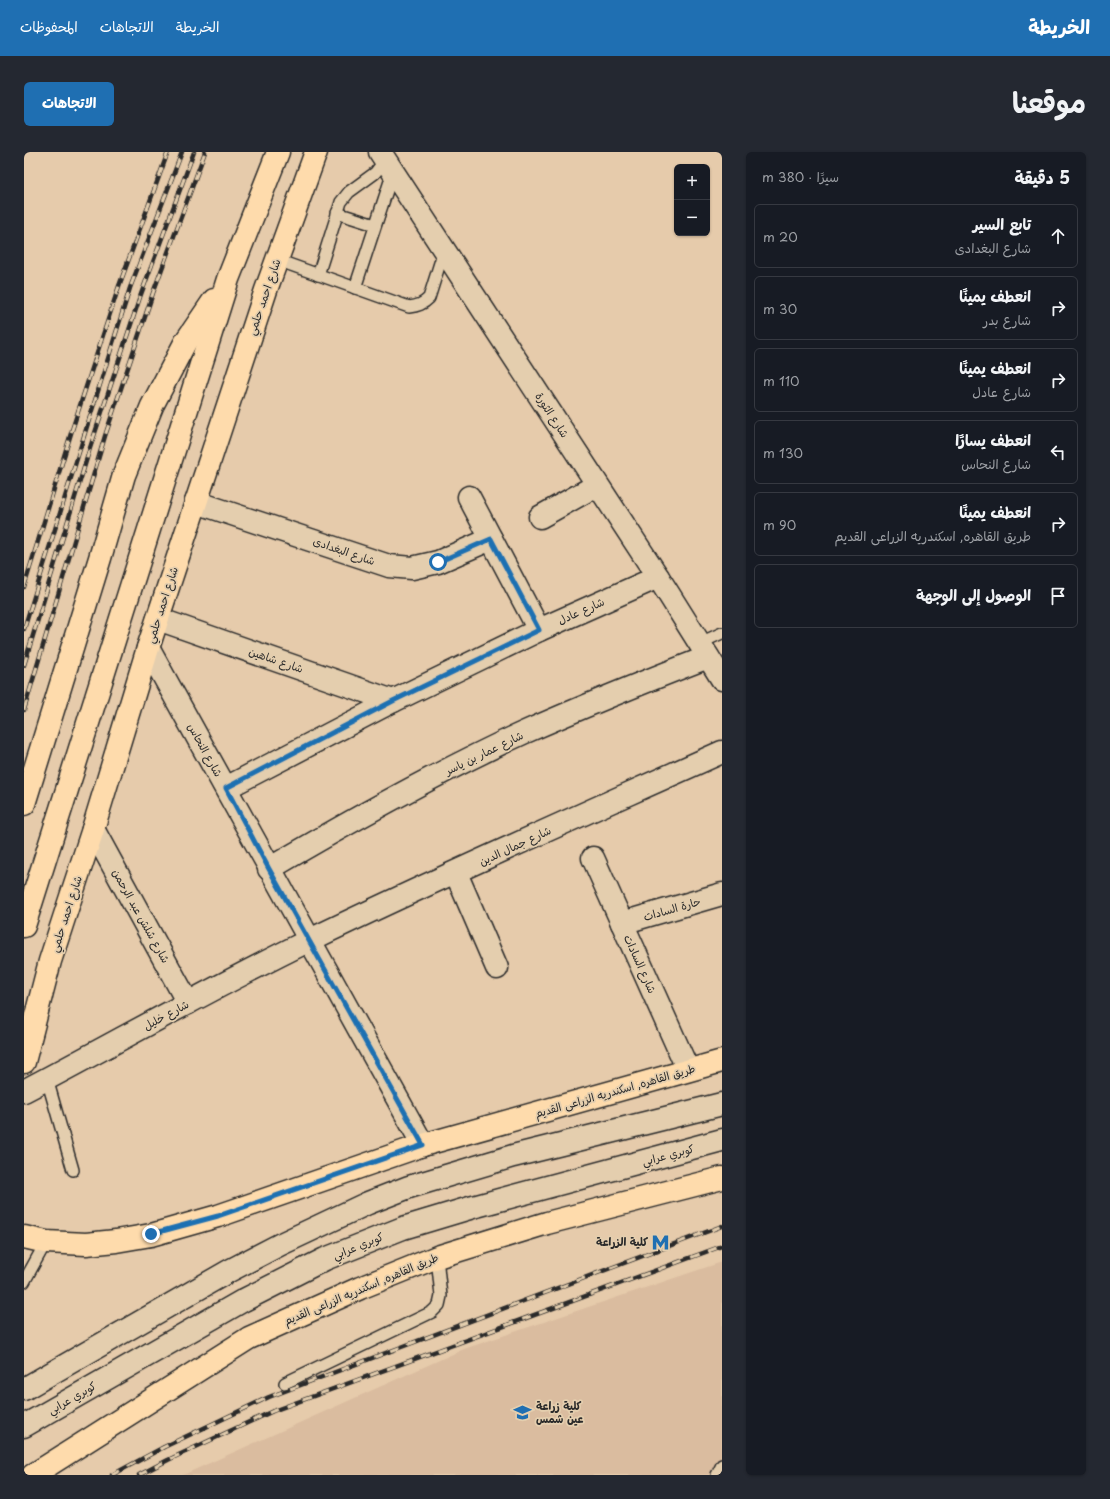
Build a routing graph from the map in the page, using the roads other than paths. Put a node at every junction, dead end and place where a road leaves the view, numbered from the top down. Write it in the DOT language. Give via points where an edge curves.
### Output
graph roads {
  1 [pos="278,152"];
  2 [pos="316,152"];
  3 [pos="386,161"];
  4 [pos="337,214"];
  5 [pos="375,225"];
  6 [pos="444,250"];
  7 [pos="277,260"];
  8 [pos="318,275"];
  9 [pos="228,279"];
  10 [pos="355,288"];
  11 [pos="597,485"];
  12 [pos="469,496"];
  13 [pos="196,502"];
  14 [pos="540,517"];
  15 [pos="491,539"];
  16 [pos="658,577"];
  17 [pos="158,619"];
  18 [pos="539,630"];
  19 [pos="722,633"];
  20 [pos="148,648"];
  21 [pos="704,650"];
  22 [pos="722,679"];
  23 [pos="393,701"];
  24 [pos="722,752"];
  25 [pos="226,788"];
  26 [pos="24,804"];
  27 [pos="93,829"];
  28 [pos="593,858"];
  29 [pos="269,869"];
  30 [pos="456,873"];
  31 [pos="722,894"];
  32 [pos="622,923"];
  33 [pos="24,926"];
  34 [pos="310,940"];
  35 [pos="497,968"];
  36 [pos="188,1003"];
  37 [pos="722,1061"];
  38 [pos="24,1062"];
  39 [pos="688,1070"];
  40 [pos="46,1079"];
  41 [pos="24,1091"];
  42 [pos="722,1104"];
  43 [pos="722,1140"];
  44 [pos="423,1145"];
  45 [pos="73,1170"];
  46 [pos="722,1178"];
  47 [pos="24,1237"];
  48 [pos="46,1242"];
  49 [pos="437,1257"];
  50 [pos="24,1282"];
  51 [pos="285,1383"];
  52 [pos="24,1389"];
  53 [pos="24,1426"];
  54 [pos="722,1465"];
  55 [pos="33,1475"];
  56 [pos="717,1475"];
  1 -- 9 [label="main road"];
  2 -- 7 [label="main road, شارع احمد حلمي"];
  3 -- 4 [label="lane" via="344,197"];
  3 -- 5 [label="lane"];
  3 -- 6 [label="street, شارع الثورة"];
  4 -- 5 [label="lane"];
  4 -- 8 [label="lane"];
  5 -- 10 [label="lane"];
  6 -- 10 [label="lane" via="429,298 417,306 409,307"];
  6 -- 11 [label="street, شارع الثورة"];
  7 -- 8 [label="lane"];
  7 -- 13 [label="main road, شارع احمد حلمي"];
  8 -- 10 [label="lane"];
  9 -- 26 [label="main road" via="186,341 152,406 124,475"];
  9 -- 33 [label="main road"];
  11 -- 14 [label="street"];
  11 -- 16 [label="street, شارع الثورة"];
  12 -- 15 [label="street"];
  13 -- 15 [label="street, شارع البغدادى" via="389,566 412,568 438,562"];
  13 -- 17 [label="main road, شارع احمد حلمي"];
  15 -- 18 [label="street"];
  16 -- 18 [label="street, شارع عادل"];
  16 -- 21 [label="street, شارع الثورة"];
  17 -- 20 [label="main road, شارع احمد حلمي"];
  17 -- 23 [label="street, شارع شاهين"];
  18 -- 23 [label="street, شارع عادل"];
  19 -- 21 [label="lane"];
  20 -- 25 [label="street, شارع النحاس"];
  20 -- 27 [label="main road, شارع احمد حلمي"];
  21 -- 22 [label="street, شارع الثورة"];
  21 -- 29 [label="street, شارع عمار بن ياسر" via="458,765 352,820"];
  23 -- 25 [label="street, شارع عادل"];
  24 -- 30 [label="street, شارع جمال الدين"];
  25 -- 29 [label="street, شارع النحاس"];
  27 -- 36 [label="street, شارع شلش عبد الرحمن"];
  27 -- 38 [label="main road, شارع احمد حلمي" via="50,961"];
  28 -- 32 [label="street, شارع السادات"];
  29 -- 34 [label="street, شارع النحاس"];
  30 -- 34 [label="street, شارع جمال الدين"];
  30 -- 35 [label="street"];
  31 -- 32 [label="street, حارة السادات"];
  32 -- 39 [label="street, شارع السادات"];
  34 -- 36 [label="street, شارع خليل"];
  34 -- 44 [label="street, شارع النحاس"];
  36 -- 40 [label="street, شارع خليل"];
  37 -- 39 [label="main road, طريق القاهره, اسكندريه الزراعى القديم"];
  39 -- 44 [label="main road, طريق القاهره, اسكندريه الزراعى القديم"];
  40 -- 41 [label="street, شارع خليل"];
  40 -- 45 [label="lane"];
  42 -- 52 [label="street" via="513,1156 409,1187 368,1203 229,1271"];
  43 -- 53 [label="street, كوبري عرابي" via="403,1228 325,1260 244,1300"];
  44 -- 48 [label="main road, طريق القاهره, اسكندريه الزراعى القديم" via="225,1214 158,1233 86,1244"];
  46 -- 49 [label="main road, طريق القاهره, اسكندريه الزراعى القديم" via="547,1223"];
  47 -- 48 [label="main road, طريق القاهره, اسكندريه الزراعى القديم"];
  48 -- 50 [label="lane"];
  49 -- 51 [label="lane" via="441,1296 439,1305 432,1312"];
  49 -- 55 [label="main road, طريق القاهره, اسكندريه الزراعى القديم" via="249,1338"];
  54 -- 56 [label="lane"];
}
